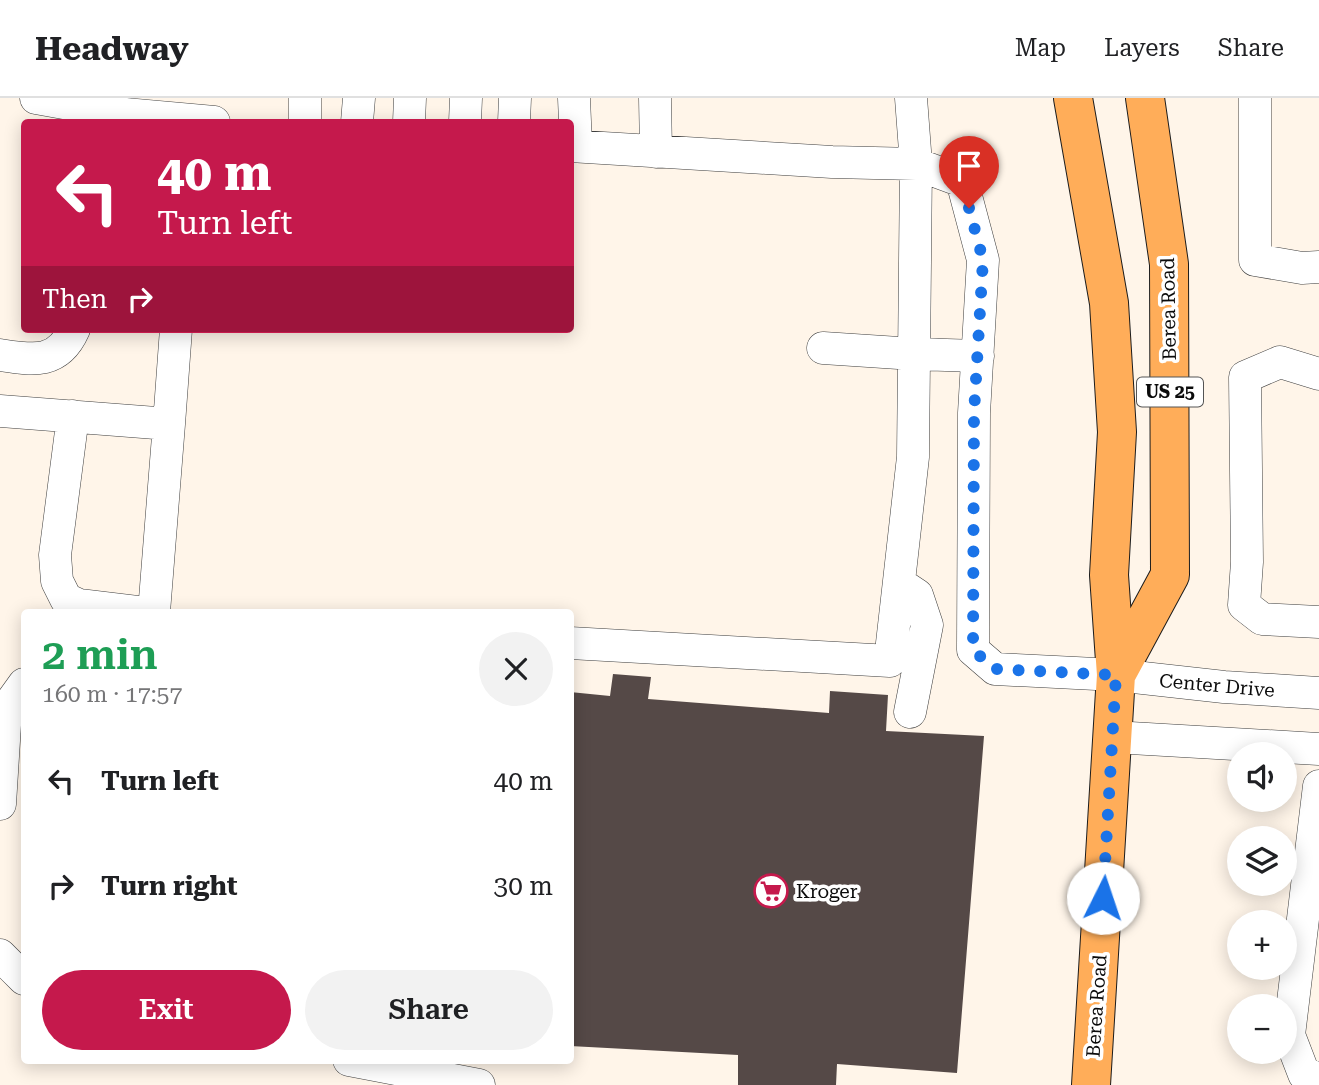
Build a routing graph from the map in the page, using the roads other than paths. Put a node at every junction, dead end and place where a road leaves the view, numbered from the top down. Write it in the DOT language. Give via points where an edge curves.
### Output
graph roads {
  1 [pos="36,98"];
  2 [pos="305,98"];
  3 [pos="359,98"];
  4 [pos="410,98"];
  5 [pos="466,98"];
  6 [pos="515,98"];
  7 [pos="574,98"];
  8 [pos="654,98"];
  9 [pos="911,98"];
  10 [pos="1073,98"];
  11 [pos="1145,98"];
  12 [pos="1255,98"];
  13 [pos="78,114"];
  14 [pos="203,116"];
  15 [pos="305,119"];
  16 [pos="357,119"];
  17 [pos="409,119"];
  18 [pos="465,119"];
  19 [pos="514,119"];
  20 [pos="574,119"];
  21 [pos="574,146"];
  22 [pos="656,152"];
  23 [pos="916,164"];
  24 [pos="1319,267"];
  25 [pos="72,333"];
  26 [pos="176,333"];
  27 [pos="823,348"];
  28 [pos="914,354"];
  29 [pos="0,355"];
  30 [pos="978,356"];
  31 [pos="1319,374"];
  32 [pos="0,411"];
  33 [pos="73,416"];
  34 [pos="169,424"];
  35 [pos="899,583"];
  36 [pos="63,606"];
  37 [pos="112,609"];
  38 [pos="153,609"];
  39 [pos="1319,622"];
  40 [pos="574,643"];
  41 [pos="1116,675"];
  42 [pos="21,688"];
  43 [pos="1319,692"];
  44 [pos="3,709"];
  45 [pos="910,712"];
  46 [pos="1113,737"];
  47 [pos="1319,749"];
  48 [pos="1319,786"];
  49 [pos="0,804"];
  50 [pos="1317,820"];
  51 [pos="1312,904"];
  52 [pos="0,955"];
  53 [pos="21,976"];
  54 [pos="370,1064"];
  55 [pos="1319,1078"];
  56 [pos="479,1085"];
  57 [pos="1091,1085"];
  1 -- 13 [label="street"];
  2 -- 15 [label="street"];
  3 -- 16 [label="street"];
  4 -- 17 [label="street"];
  5 -- 18 [label="street"];
  6 -- 19 [label="street"];
  7 -- 20 [label="street"];
  8 -- 22 [label="street"];
  9 -- 23 [label="street"];
  10 -- 41 [label="main road, Berea Road / US 25" via="1109,303 1117,432 1110,575"];
  11 -- 41 [label="main road, Berea Road / US 25" via="1169,264 1170,575"];
  12 -- 24 [label="street" via="1255,260"];
  13 -- 14 [label="street"];
  21 -- 22 [label="street"];
  22 -- 23 [label="street"];
  23 -- 28 [label="street"];
  23 -- 30 [label="street" via="962,181 983,260"];
  25 -- 29 [label="street" via="46,359"];
  26 -- 34 [label="street"];
  27 -- 28 [label="street"];
  28 -- 30 [label="street"];
  28 -- 35 [label="street" via="913,457"];
  30 -- 41 [label="street, Center Drive" via="973,650 995,669"];
  31 -- 39 [label="street" via="1280,362 1245,377 1244,605 1262,619"];
  32 -- 33 [label="street"];
  33 -- 34 [label="street"];
  33 -- 36 [label="street" via="55,555"];
  34 -- 38 [label="street"];
  35 -- 40 [label="street" via="890,661"];
  35 -- 45 [label="street" via="917,595 927,625"];
  36 -- 37 [label="street"];
  41 -- 43 [label="street, Center Drive"];
  41 -- 46 [label="main road, Berea Road / US 25"];
  42 -- 44 [label="street"];
  44 -- 49 [label="street"];
  46 -- 47 [label="street"];
  46 -- 57 [label="main road, Berea Road / US 25"];
  48 -- 50 [label="street"];
  50 -- 51 [label="street"];
  51 -- 55 [label="street" via="1289,1035 1304,1074"];
  52 -- 53 [label="street"];
  54 -- 56 [label="street"];
}
